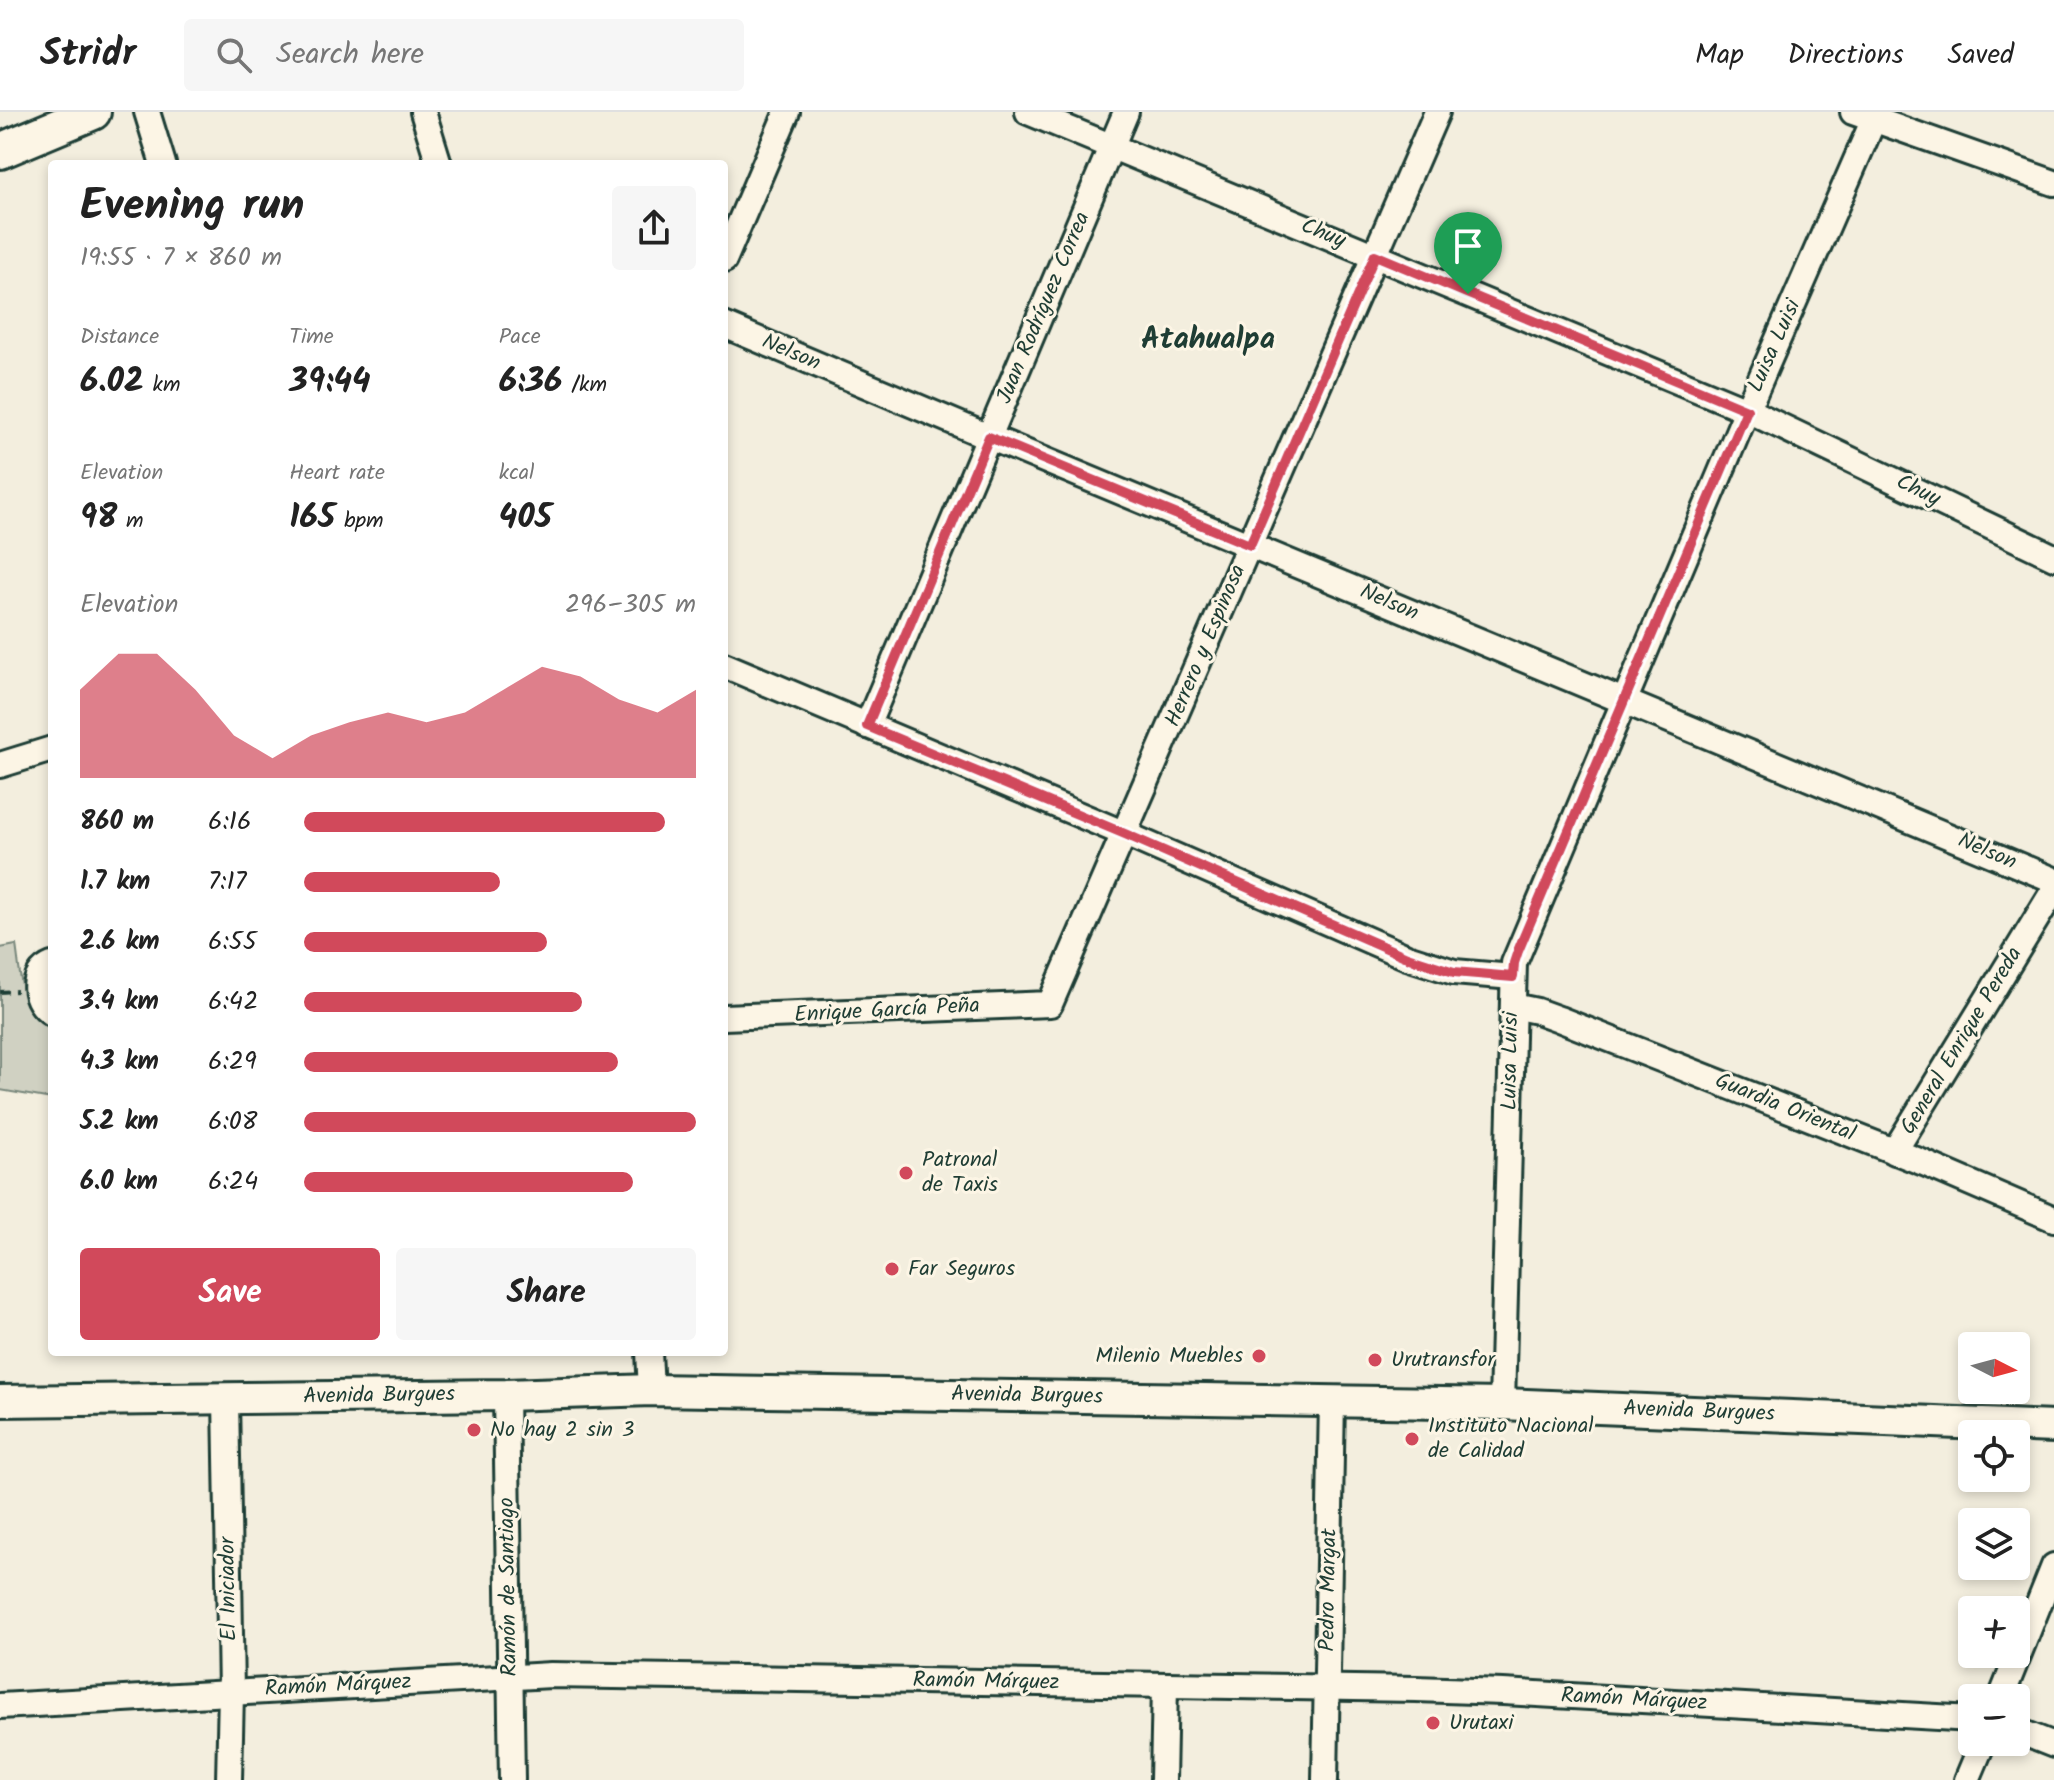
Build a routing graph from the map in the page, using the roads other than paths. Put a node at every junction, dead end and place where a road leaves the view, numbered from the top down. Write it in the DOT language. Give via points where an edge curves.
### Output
graph roads {
  1 [pos="93,112"];
  2 [pos="147,112"];
  3 [pos="423,112"];
  4 [pos="787,112"];
  5 [pos="1028,112"];
  6 [pos="1126,112"];
  7 [pos="1437,112"];
  8 [pos="1864,116"];
  9 [pos="1111,147"];
  10 [pos="0,151"];
  11 [pos="162,160"];
  12 [pos="438,160"];
  13 [pos="2054,183"];
  14 [pos="728,251"];
  15 [pos="1375,255"];
  16 [pos="728,327"];
  17 [pos="1747,410"];
  18 [pos="989,437"];
  19 [pos="1250,545"];
  20 [pos="2054,557"];
  21 [pos="728,667"];
  22 [pos="1624,701"];
  23 [pos="867,726"];
  24 [pos="48,750"];
  25 [pos="0,765"];
  26 [pos="1125,834"];
  27 [pos="2054,880"];
  28 [pos="2054,890"];
  29 [pos="48,966"];
  30 [pos="1513,977"];
  31 [pos="1050,1004"];
  32 [pos="1513,1006"];
  33 [pos="48,1010"];
  34 [pos="728,1017"];
  35 [pos="1894,1152"];
  36 [pos="2054,1219"];
  37 [pos="649,1356"];
  38 [pos="651,1390"];
  39 [pos="506,1395"];
  40 [pos="226,1398"];
  41 [pos="1332,1400"];
  42 [pos="0,1401"];
  43 [pos="1502,1404"];
  44 [pos="2054,1427"];
  45 [pos="2054,1566"];
  46 [pos="511,1677"];
  47 [pos="2007,1684"];
  48 [pos="1165,1685"];
  49 [pos="1327,1687"];
  50 [pos="231,1692"];
  51 [pos="0,1706"];
  52 [pos="1958,1718"];
  53 [pos="2030,1736"];
  54 [pos="2054,1745"];
  55 [pos="1977,1756"];
  56 [pos="229,1780"];
  57 [pos="512,1780"];
  58 [pos="1163,1780"];
  59 [pos="1325,1780"];
  60 [pos="1967,1780"];
  1 -- 10 [label="main road"];
  2 -- 11 [label="street"];
  3 -- 12 [label="street"];
  4 -- 14 [label="street"];
  5 -- 9 [label="street, Chuy"];
  6 -- 9 [label="street, Juan Rodríguez Correa"];
  7 -- 15 [label="street, Herrero y Espinosa"];
  8 -- 13 [label="street"];
  8 -- 17 [label="street, Luisa Luisi"];
  9 -- 15 [label="street, Chuy"];
  9 -- 18 [label="street, Juan Rodríguez Correa"];
  15 -- 17 [label="street, Chuy"];
  15 -- 19 [label="street, Herrero y Espinosa"];
  16 -- 18 [label="street, Nelson"];
  17 -- 20 [label="street, Chuy"];
  17 -- 22 [label="street, Luisa Luisi"];
  18 -- 19 [label="street, Nelson"];
  18 -- 23 [label="street, Juan Rodríguez Correa"];
  19 -- 22 [label="street, Nelson"];
  19 -- 26 [label="street, Herrero y Espinosa"];
  21 -- 23 [label="street"];
  22 -- 27 [label="street, Nelson"];
  22 -- 30 [label="street, Luisa Luisi" via="1518,951"];
  23 -- 26 [label="street"];
  24 -- 25 [label="street"];
  26 -- 30 [label="street" via="1407,957 1454,972"];
  26 -- 31 [label="street, Herrero y Espinosa"];
  28 -- 35 [label="street, General Enrique Pereda"];
  29 -- 33 [label="street" via="36,990"];
  30 -- 32 [label="street, Luisa Luisi"];
  31 -- 34 [label="street, Enrique García Peña"];
  32 -- 35 [label="street, Guardia Oriental" via="1559,1019"];
  32 -- 43 [label="street, Luisa Luisi"];
  35 -- 36 [label="street, Guardia Oriental"];
  37 -- 38 [label="street"];
  38 -- 39 [label="street, Avenida Burgues"];
  38 -- 41 [label="street, Avenida Burgues"];
  39 -- 40 [label="street, Avenida Burgues"];
  39 -- 46 [label="street, Ramón de Santiago"];
  40 -- 42 [label="street, Avenida Burgues"];
  40 -- 50 [label="street, El Iniciador"];
  41 -- 43 [label="street, Avenida Burgues"];
  41 -- 49 [label="street, Pedro Margat"];
  43 -- 44 [label="street, Avenida Burgues"];
  45 -- 47 [label="street"];
  46 -- 48 [label="street, Ramón Márquez"];
  46 -- 50 [label="street, Ramón Márquez"];
  46 -- 57 [label="street, Ramón de Santiago"];
  48 -- 49 [label="street, Ramón Márquez"];
  48 -- 58 [label="street"];
  49 -- 52 [label="street, Ramón Márquez"];
  49 -- 59 [label="street, Pedro Margat"];
  50 -- 51 [label="street, Ramón Márquez"];
  50 -- 56 [label="street, El Iniciador"];
  53 -- 54 [label="street"];
  55 -- 60 [label="street"];
}
